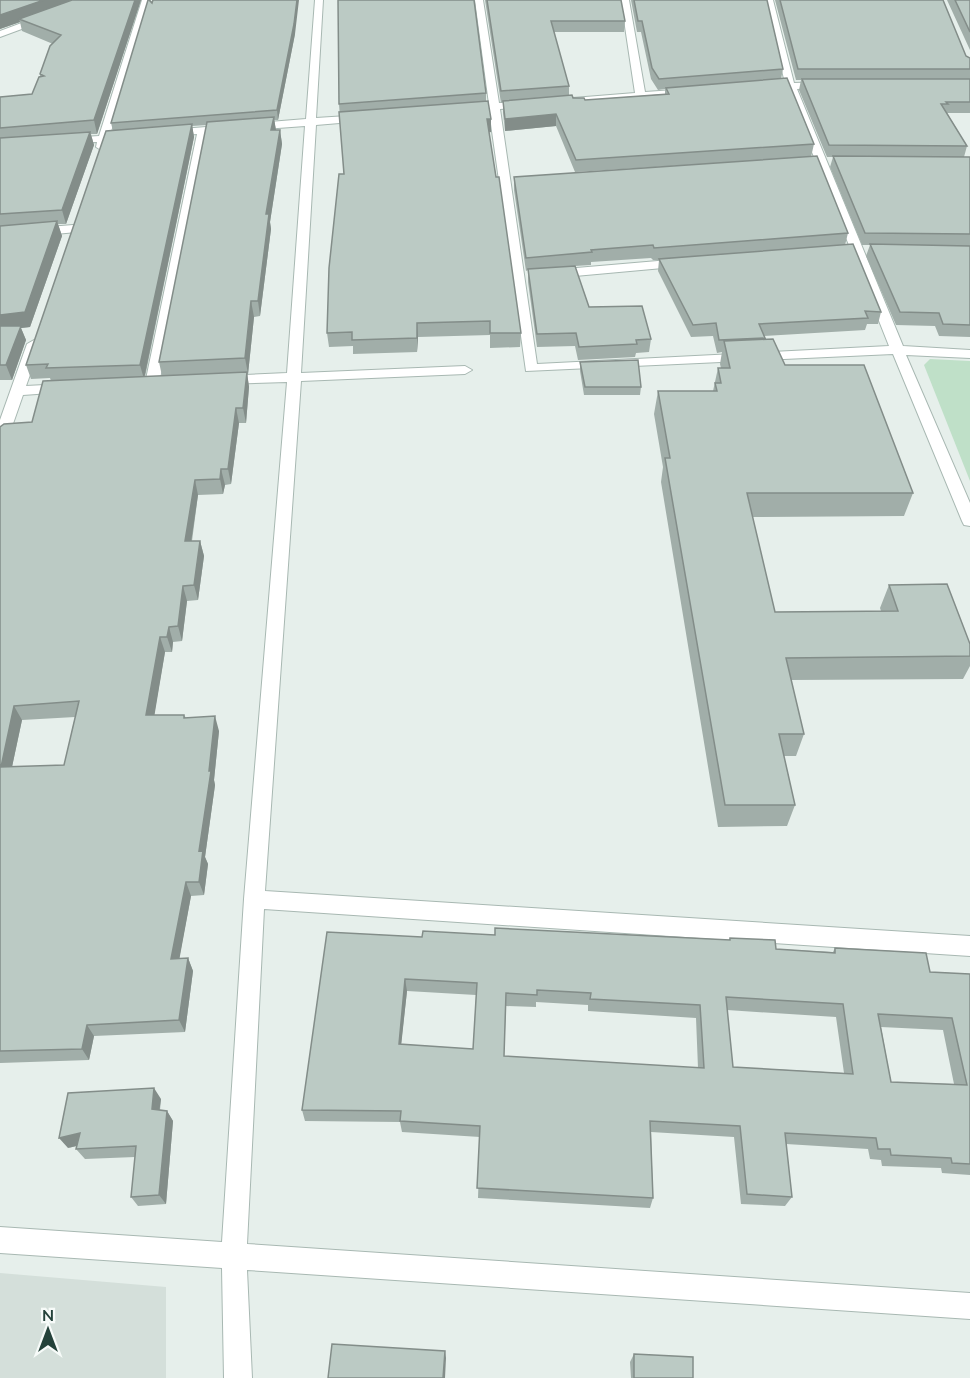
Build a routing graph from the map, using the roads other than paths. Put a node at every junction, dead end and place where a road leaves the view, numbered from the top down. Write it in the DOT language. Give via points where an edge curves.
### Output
graph roads {
  1 [pos="146,0"];
  2 [pos="319,0"];
  3 [pos="479,0"];
  4 [pos="625,0"];
  5 [pos="769,0"];
  6 [pos="54,14"];
  7 [pos="0,34"];
  8 [pos="790,85"];
  9 [pos="835,85"];
  10 [pos="756,88"];
  11 [pos="698,92"];
  12 [pos="641,96"];
  13 [pos="562,102"];
  14 [pos="540,103"];
  15 [pos="495,107"];
  16 [pos="449,111"];
  17 [pos="369,117"];
  18 [pos="312,122"];
  19 [pos="204,131"];
  20 [pos="159,134"];
  21 [pos="137,136"];
  22 [pos="104,138"];
  23 [pos="58,142"];
  24 [pos="96,161"];
  25 [pos="73,228"];
  26 [pos="0,235"];
  27 [pos="861,249"];
  28 [pos="838,250"];
  29 [pos="692,262"];
  30 [pos="530,276"];
  31 [pos="28,334"];
  32 [pos="897,350"];
  33 [pos="970,354"];
  34 [pos="465,370"];
  35 [pos="294,376"];
  36 [pos="211,381"];
  37 [pos="153,384"];
  38 [pos="74,388"];
  39 [pos="18,391"];
  40 [pos="0,441"];
  41 [pos="970,522"];
  42 [pos="254,899"];
  43 [pos="970,946"];
  44 [pos="0,1240"];
  45 [pos="234,1254"];
  46 [pos="970,1306"];
  47 [pos="238,1378"];
  1 -- 22 [label="street"];
  2 -- 18 [label="street"];
  3 -- 15 [label="street"];
  4 -- 12 [label="street"];
  5 -- 8 [label="street"];
  6 -- 7 [label="street"];
  8 -- 9 [label="street"];
  8 -- 10 [label="street"];
  8 -- 27 [label="street"];
  11 -- 12 [label="street"];
  12 -- 13 [label="street"];
  14 -- 15 [label="street"];
  15 -- 16 [label="street"];
  15 -- 30 [label="street"];
  17 -- 18 [label="street"];
  18 -- 19 [label="street"];
  18 -- 35 [label="street"];
  19 -- 20 [label="street"];
  19 -- 37 [label="street"];
  21 -- 22 [label="street"];
  22 -- 23 [label="street"];
  22 -- 24 [label="street"];
  25 -- 26 [label="street"];
  27 -- 28 [label="street"];
  27 -- 32 [label="street"];
  29 -- 30 [label="street"];
  30 -- 32 [label="street" via="531,368"];
  31 -- 39 [label="street" via="37,333"];
  32 -- 33 [label="street"];
  32 -- 41 [label="street"];
  34 -- 35 [label="street"];
  35 -- 36 [label="street"];
  35 -- 42 [label="street"];
  38 -- 39 [label="street"];
  39 -- 40 [label="street"];
  42 -- 43 [label="street"];
  42 -- 45 [label="street"];
  44 -- 45 [label="street"];
  45 -- 46 [label="street"];
  45 -- 47 [label="street"];
}
